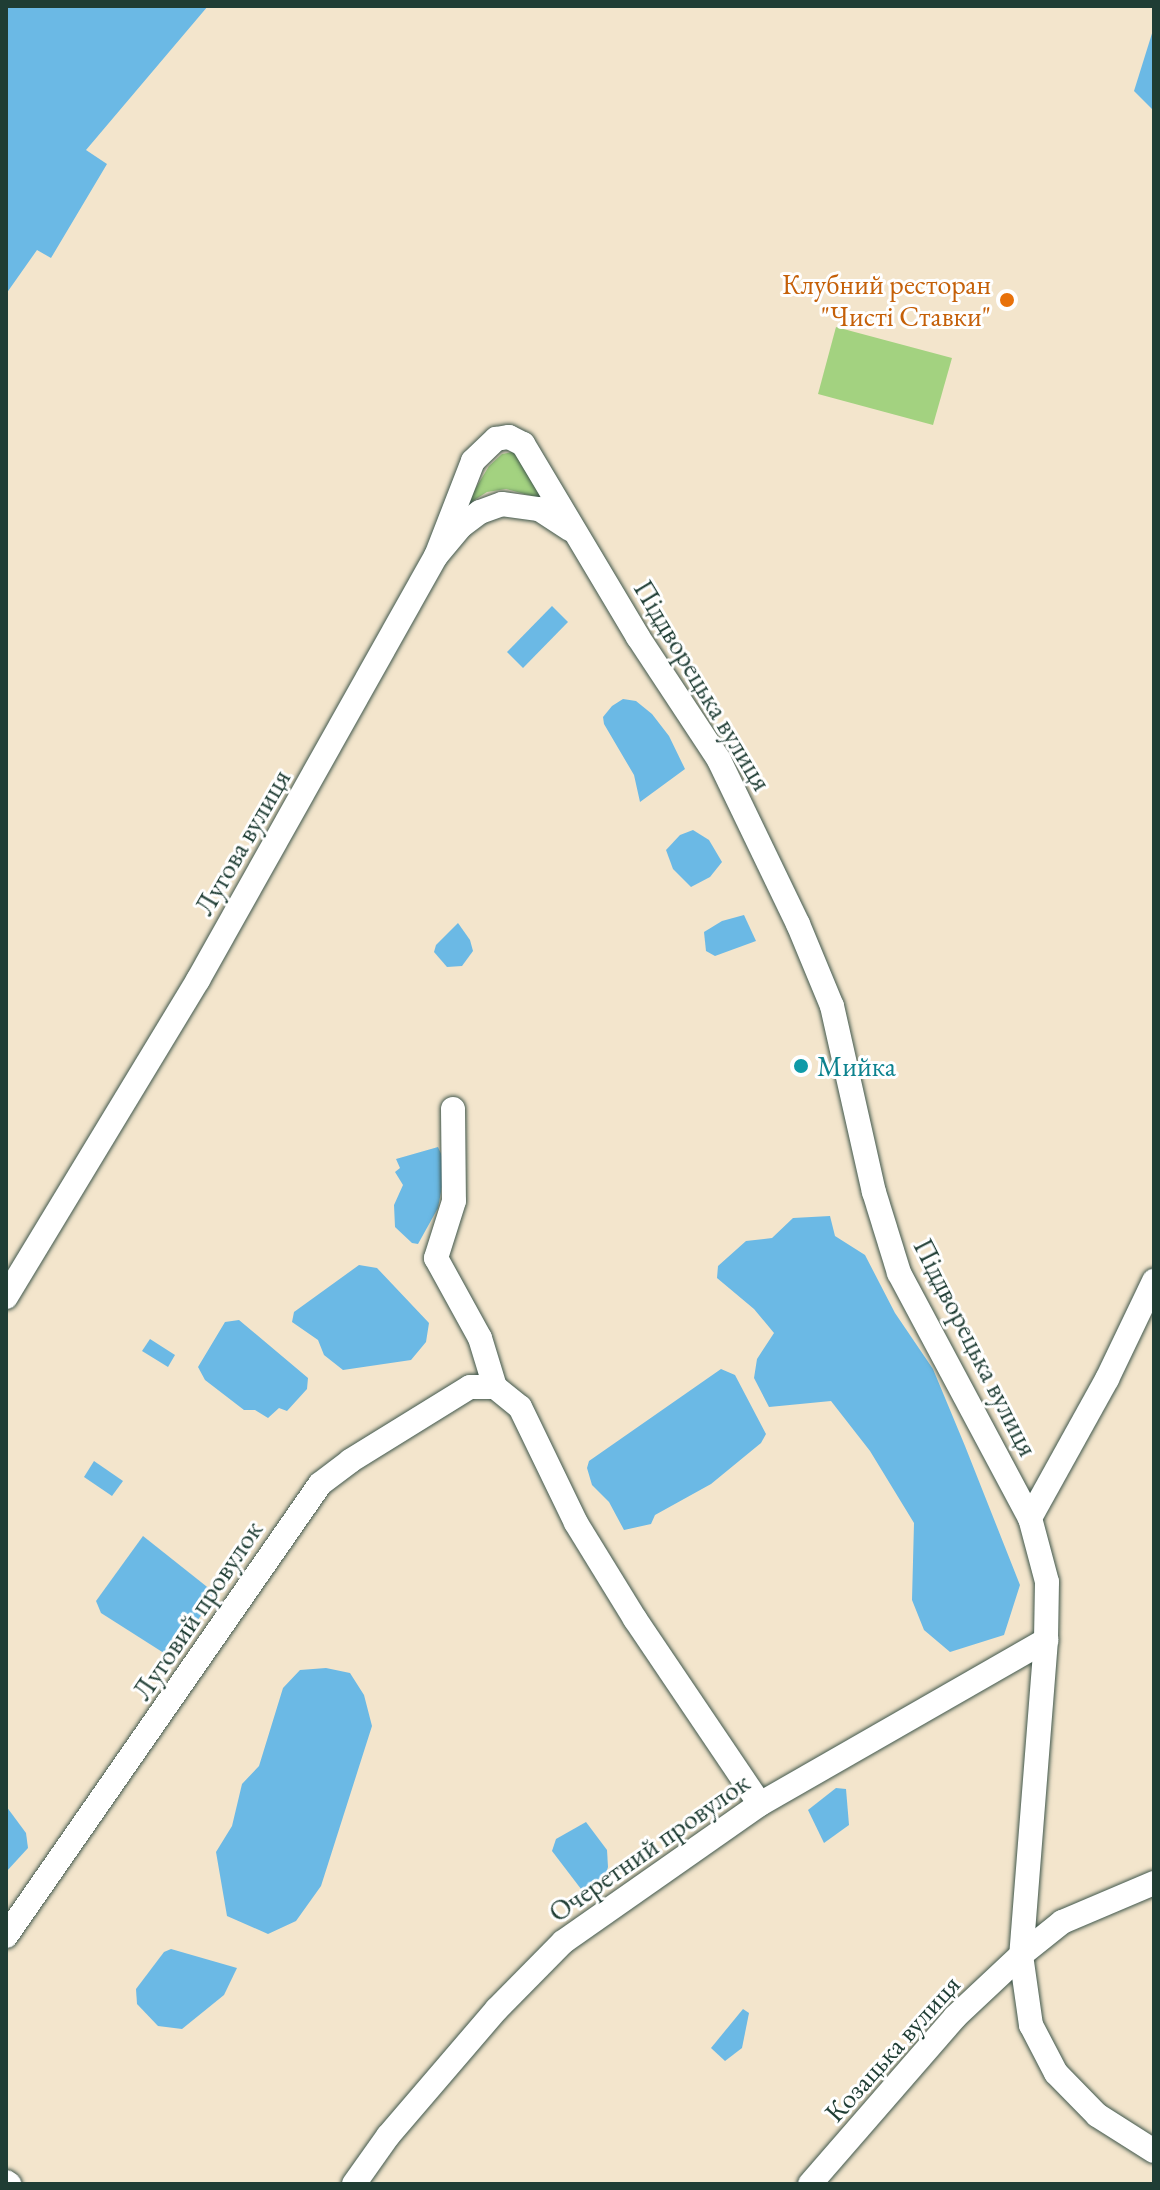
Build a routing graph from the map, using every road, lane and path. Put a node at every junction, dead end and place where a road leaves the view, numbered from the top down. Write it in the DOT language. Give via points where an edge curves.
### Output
graph roads {
  1 [pos="576,533"];
  2 [pos="436,556"];
  3 [pos="453,1109"];
  4 [pos="1154,1281"];
  5 [pos="6,1297"];
  6 [pos="495,1387"];
  7 [pos="1030,1518"];
  8 [pos="1046,1640"];
  9 [pos="760,1804"];
  10 [pos="1154,1883"];
  11 [pos="6,1936"];
  12 [pos="1021,1955"];
  13 [pos="1154,2151"];
  14 [pos="354,2184"];
  15 [pos="810,2184"];
  1 -- 2 [label="street, Лугова вулиця" via="539,509 502,504 460,527"];
  1 -- 2 [label="street, Піддворецька вулиця" via="529,450 517,440 501,438 485,447 466,471"];
  1 -- 7 [label="street, Піддворецька вулиця" via="719,760 798,924 832,1006 874,1192 899,1273"];
  2 -- 5 [label="street, Лугова вулиця" via="198,980"];
  3 -- 6 [label="street" via="454,1201 436,1258 480,1338"];
  4 -- 7 [label="street"];
  6 -- 9 [label="street" via="520,1407 576,1523"];
  6 -- 11 [label="street, Луговий провулок" via="470,1387 320,1484"];
  7 -- 8 [label="street, Піддворецька вулиця" via="1047,1582"];
  8 -- 9 [label="street, Очеретний провулок"];
  8 -- 12 [label="street, Піддворецька вулиця"];
  9 -- 14 [label="street, Очеретний провулок" via="563,1942 497,2009 388,2136"];
  10 -- 12 [label="street, Козацька вулиця" via="1062,1922"];
  12 -- 13 [label="street, Піддворецька вулиця" via="1031,2025 1056,2073 1097,2115"];
  12 -- 15 [label="street, Козацька вулиця" via="955,2017"];
}
